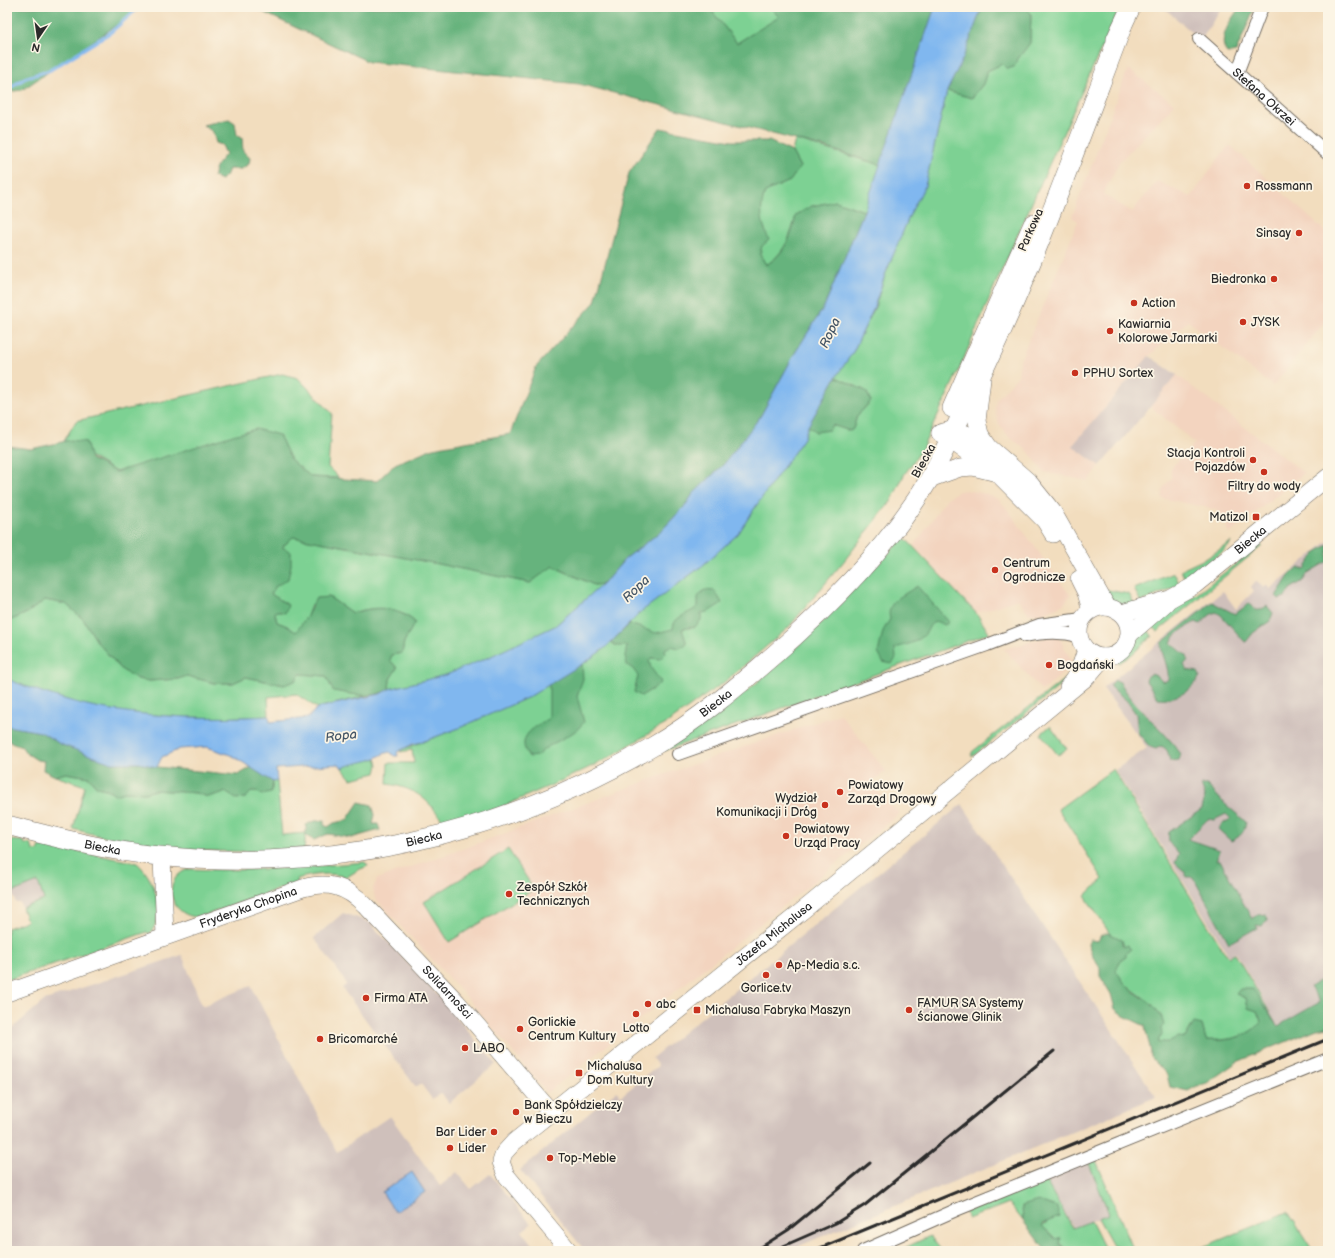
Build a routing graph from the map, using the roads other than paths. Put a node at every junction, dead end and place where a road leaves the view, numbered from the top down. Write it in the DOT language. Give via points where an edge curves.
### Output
graph roads {
  1 [pos="1132,7"];
  2 [pos="1262,7"];
  3 [pos="1122,27"];
  4 [pos="1199,39"];
  5 [pos="1237,73"];
  6 [pos="1328,154"];
  7 [pos="984,372"];
  8 [pos="948,434"];
  9 [pos="991,449"];
  10 [pos="997,472"];
  11 [pos="1328,477"];
  12 [pos="929,479"];
  13 [pos="1170,599"];
  14 [pos="1101,612"];
  15 [pos="1130,634"];
  16 [pos="791,640"];
  17 [pos="1083,643"];
  18 [pos="987,645"];
  19 [pos="1104,657"];
  20 [pos="1061,698"];
  21 [pos="678,754"];
  22 [pos="7,825"];
  23 [pos="162,857"];
  24 [pos="332,885"];
  25 [pos="165,936"];
  26 [pos="7,993"];
  27 [pos="1328,1059"];
  28 [pos="551,1112"];
  29 [pos="569,1251"];
  30 [pos="863,1251"];
  1 -- 3 [label="main road, Parkowa"];
  2 -- 5 [label="street"];
  3 -- 7 [label="main road, Parkowa" via="1030,268"];
  3 -- 8 [label="main road, Parkowa"];
  4 -- 5 [label="street, Stefana Okrzei"];
  5 -- 6 [label="street, Stefana Okrzei"];
  7 -- 8 [label="main road, Parkowa"];
  7 -- 9 [label="street" via="978,421 980,434"];
  8 -- 9 [label="street" via="970,436"];
  8 -- 10 [label="street, Biecka"];
  8 -- 12 [label="main road, Biecka"];
  8 -- 16 [label="main road, Biecka" via="853,566"];
  9 -- 14 [label="street" via="1028,481 1053,512 1077,551 1096,591"];
  10 -- 12 [label="street, Biecka" via="973,467 960,468"];
  10 -- 14 [label="street, Biecka" via="1045,521 1086,593"];
  11 -- 13 [label="street, Biecka" via="1195,585"];
  12 -- 16 [label="main road, Biecka" via="904,516 854,579"];
  13 -- 14 [label="street, Biecka"];
  13 -- 15 [label="street, Biecka"];
  14 -- 15 [label="street, Biecka" via="1128,623"];
  14 -- 17 [label="street, Biecka"];
  14 -- 18 [label="street, Biecka" via="1039,624"];
  15 -- 19 [label="street, Biecka" via="1128,643 1122,651 1114,656"];
  16 -- 23 [label="main road, Biecka" via="734,690 655,745 597,777 490,822 418,841 355,853 267,861"];
  17 -- 18 [label="street, Biecka" via="1064,632 1047,632"];
  17 -- 19 [label="street, Biecka" via="1095,655"];
  17 -- 20 [label="street, Józefa Michalusa" via="1078,673"];
  18 -- 21 [label="street, Biecka"];
  19 -- 20 [label="street, Józefa Michalusa" via="1087,677"];
  20 -- 28 [label="street, Józefa Michalusa" via="807,907"];
  22 -- 23 [label="main road, Biecka" via="74,842"];
  23 -- 25 [label="street"];
  24 -- 25 [label="street, Fryderyka Chopina" via="303,888"];
  24 -- 28 [label="street, Solidarności" via="350,892 370,911 457,1002"];
  25 -- 26 [label="street, Fryderyka Chopina"];
  27 -- 30 [label="street" via="956,1210"];
  28 -- 29 [label="street, Józefa Michalusa" via="514,1142 504,1153 501,1162 506,1175"];
}
